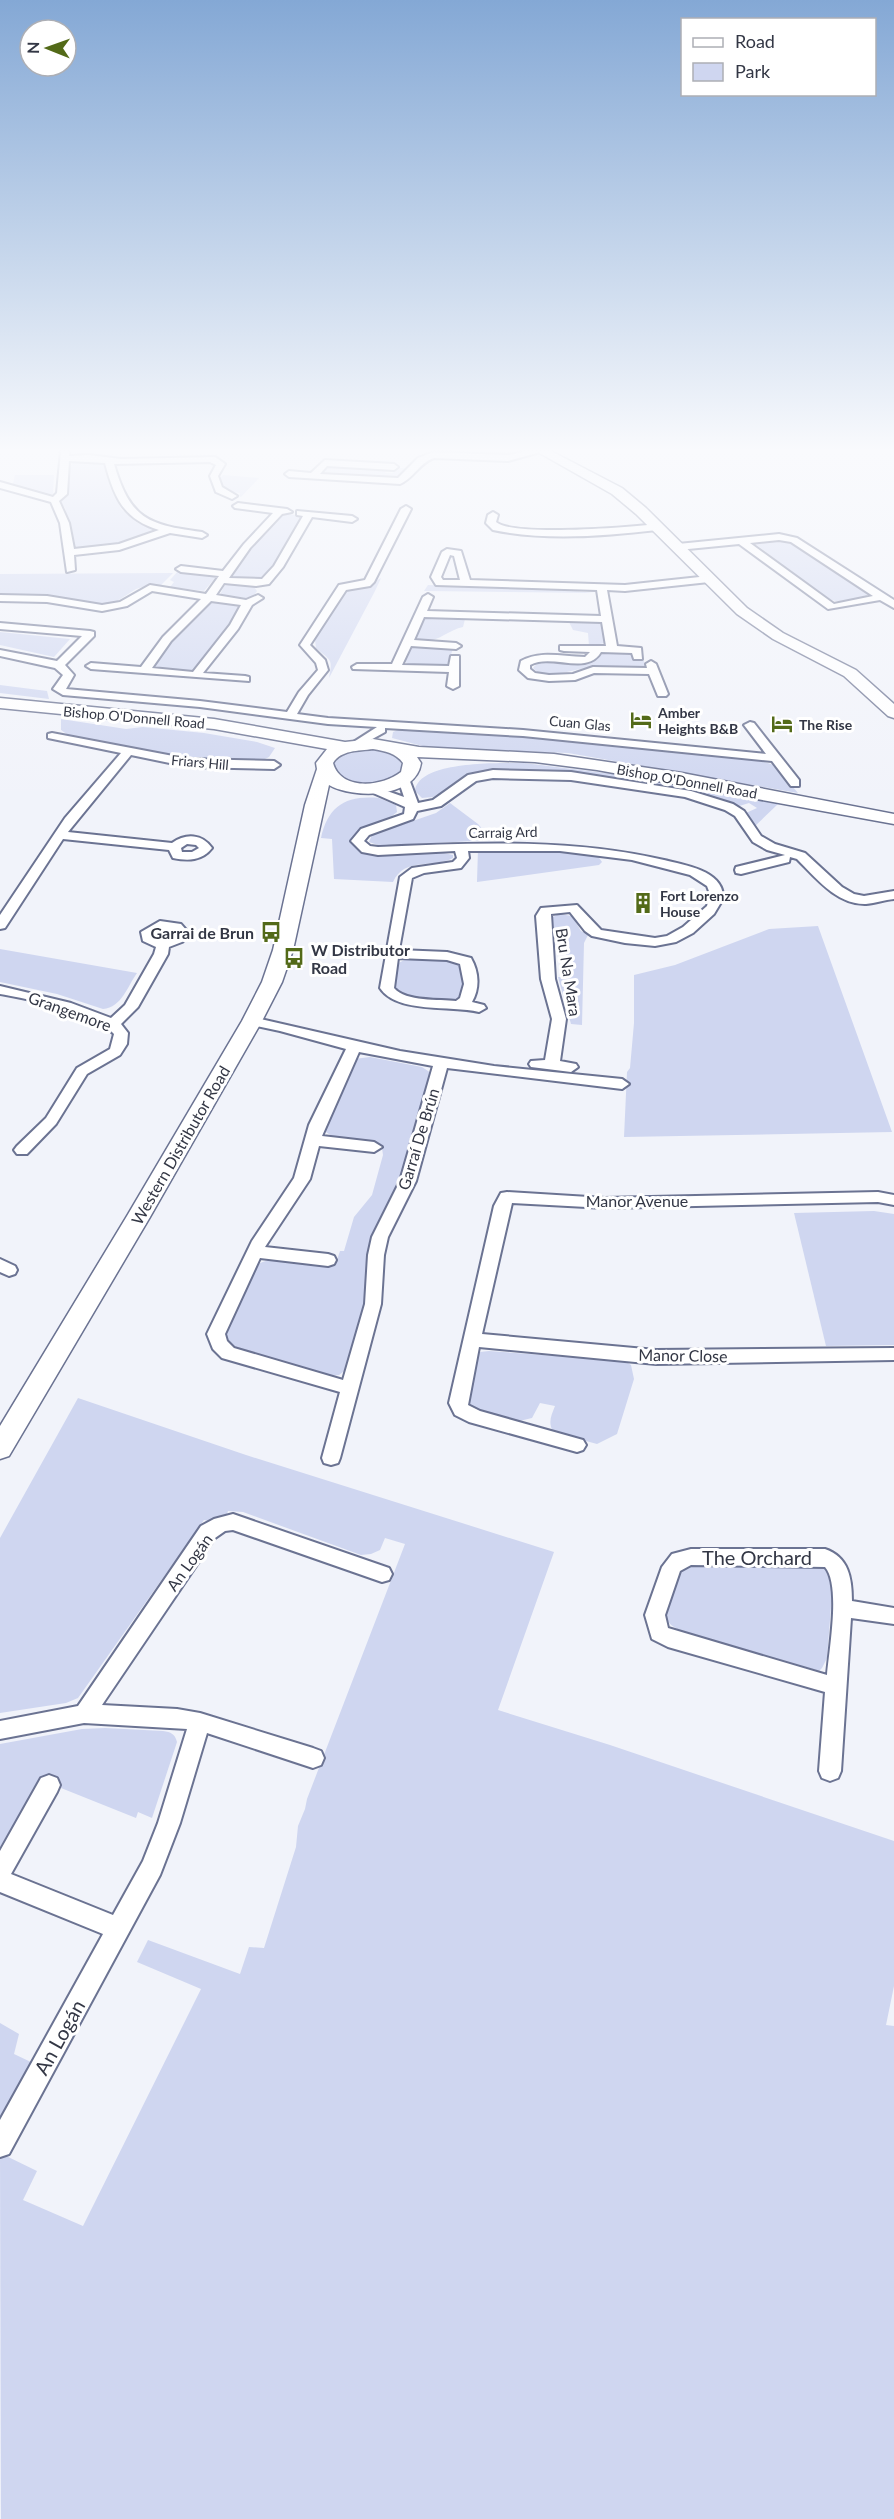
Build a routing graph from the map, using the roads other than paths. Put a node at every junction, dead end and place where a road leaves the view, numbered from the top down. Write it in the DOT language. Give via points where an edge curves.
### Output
graph roads {
  1 [pos="181,569"];
  2 [pos="230,569"];
  3 [pos="274,569"];
  4 [pos="376,569"];
  5 [pos="699,569"];
  6 [pos="779,569"];
  7 [pos="837,569"];
  8 [pos="224,577"];
  9 [pos="709,579"];
  10 [pos="466,584"];
  11 [pos="602,588"];
  12 [pos="258,590"];
  13 [pos="209,597"];
  14 [pos="428,597"];
  15 [pos="880,597"];
  16 [pos="0,598"];
  17 [pos="247,603"];
  18 [pos="894,605"];
  19 [pos="420,614"];
  20 [pos="608,619"];
  21 [pos="0,626"];
  22 [pos="408,643"];
  23 [pos="456,646"];
  24 [pos="564,648"];
  25 [pos="597,649"];
  26 [pos="612,649"];
  27 [pos="0,653"];
  28 [pos="638,657"];
  29 [pos="60,665"];
  30 [pos="92,666"];
  31 [pos="357,666"];
  32 [pos="396,667"];
  33 [pos="144,671"];
  34 [pos="196,675"];
  35 [pos="245,679"];
  36 [pos="453,686"];
  37 [pos="662,694"];
  38 [pos="888,700"];
  39 [pos="0,703"];
  40 [pos="894,713"];
  41 [pos="290,716"];
  42 [pos="750,725"];
  43 [pos="267,733"];
  44 [pos="52,736"];
  45 [pos="387,737"];
  46 [pos="350,746"];
  47 [pos="127,753"];
  48 [pos="479,756"];
  49 [pos="775,758"];
  50 [pos="274,765"];
  51 [pos="323,770"];
  52 [pos="406,776"];
  53 [pos="795,783"];
  54 [pos="366,789"];
  55 [pos="412,806"];
  56 [pos="894,819"];
  57 [pos="311,820"];
  58 [pos="59,835"];
  59 [pos="174,847"];
  60 [pos="461,847"];
  61 [pos="771,847"];
  62 [pos="785,859"];
  63 [pos="765,864"];
  64 [pos="741,870"];
  65 [pos="894,894"];
  66 [pos="708,912"];
  67 [pos="725,916"];
  68 [pos="0,925"];
  69 [pos="163,944"];
  70 [pos="392,954"];
  71 [pos="0,990"];
  72 [pos="463,1004"];
  73 [pos="479,1008"];
  74 [pos="252,1021"];
  75 [pos="113,1024"];
  76 [pos="354,1047"];
  77 [pos="441,1063"];
  78 [pos="536,1064"];
  79 [pos="552,1065"];
  80 [pos="571,1067"];
  81 [pos="622,1084"];
  82 [pos="312,1140"];
  83 [pos="374,1147"];
  84 [pos="22,1150"];
  85 [pos="894,1200"];
  86 [pos="254,1252"];
  87 [pos="328,1260"];
  88 [pos="472,1340"];
  89 [pos="894,1354"];
  90 [pos="351,1389"];
  91 [pos="577,1445"];
  92 [pos="0,1449"];
  93 [pos="331,1458"];
  94 [pos="382,1574"];
  95 [pos="842,1608"];
  96 [pos="894,1616"];
  97 [pos="835,1686"];
  98 [pos="84,1714"];
  99 [pos="200,1722"];
  100 [pos="0,1730"];
  101 [pos="313,1758"];
  102 [pos="830,1771"];
  103 [pos="49,1785"];
  104 [pos="0,1872"];
  105 [pos="0,1881"];
  106 [pos="119,1929"];
  107 [pos="0,2145"];
  1 -- 8 [label="street"];
  2 -- 8 [label="street"];
  3 -- 12 [label="street"];
  4 -- 41 [label="street" via="366,584 343,587 310,635 305,645 323,669"];
  5 -- 9 [label="main road"];
  6 -- 15 [label="street" via="832,607"];
  7 -- 15 [label="street"];
  8 -- 12 [label="street"];
  8 -- 13 [label="street"];
  9 -- 11 [label="street" via="641,588"];
  9 -- 38 [label="main road" via="758,623 839,665"];
  10 -- 11 [label="street"];
  11 -- 20 [label="street"];
  12 -- 17 [label="street"];
  13 -- 16 [label="street" via="150,588 123,604 102,608 47,599"];
  13 -- 17 [label="street"];
  13 -- 33 [label="street" via="178,626"];
  14 -- 19 [label="street"];
  15 -- 18 [label="street"];
  17 -- 34 [label="street" via="245,612"];
  19 -- 20 [label="street"];
  19 -- 22 [label="street"];
  20 -- 26 [label="street"];
  21 -- 29 [label="street" via="90,634"];
  22 -- 23 [label="street"];
  22 -- 32 [label="street"];
  24 -- 25 [label="street"];
  25 -- 26 [label="street"];
  25 -- 37 [label="street" via="587,660 536,658 524,667 529,674 549,678 575,677 593,670 652,667"];
  26 -- 28 [label="street" via="637,650"];
  27 -- 29 [label="street"];
  29 -- 41 [label="street, Cuan Glas" via="69,675 60,687 63,692"];
  30 -- 33 [label="street"];
  31 -- 32 [label="street"];
  32 -- 36 [label="street" via="454,663"];
  33 -- 34 [label="street"];
  34 -- 35 [label="street"];
  38 -- 40 [label="main road"];
  39 -- 43 [label="main road, Bishop O'Donnell Road" via="214,724"];
  41 -- 45 [label="street, Cuan Glas" via="328,721"];
  42 -- 49 [label="street"];
  43 -- 46 [label="main road, Bishop O'Donnell Road"];
  43 -- 51 [label="main road, Bishop O'Donnell Road" via="306,754"];
  44 -- 47 [label="street, Friars Hill"];
  45 -- 46 [label="main road, Bishop O'Donnell Road"];
  45 -- 48 [label="main road, Bishop O'Donnell Road"];
  45 -- 49 [label="street, Cuan Glas" via="631,742"];
  45 -- 52 [label="main road" via="412,763"];
  46 -- 51 [label="main road" via="330,755"];
  47 -- 50 [label="street, Friars Hill" via="189,763"];
  47 -- 58 [label="street"];
  48 -- 52 [label="main road, Bishop O'Donnell Road"];
  48 -- 56 [label="main road, Bishop O'Donnell Road" via="586,763"];
  49 -- 53 [label="street"];
  51 -- 54 [label="main road, Bishop O'Donnell Road" via="338,783"];
  51 -- 57 [label="main road, Western Distributor Road"];
  52 -- 54 [label="main road, Bishop O'Donnell Road" via="392,785"];
  52 -- 55 [label="street"];
  54 -- 55 [label="street"];
  54 -- 57 [label="main road" via="327,803"];
  55 -- 60 [label="street, Carraig Ard" via="410,816 362,834 359,844 378,851"];
  55 -- 61 [label="street, Carraig Ard" via="437,803 477,776 574,776 644,786 742,809 749,830"];
  57 -- 74 [label="main road, Western Distributor Road" via="282,950 272,982"];
  58 -- 59 [label="street"];
  58 -- 68 [label="street"];
  60 -- 66 [label="street, Carraig Ard" via="597,849 678,868 714,885 717,900"];
  60 -- 70 [label="street" via="463,858 457,865 422,869 406,878"];
  61 -- 63 [label="street"];
  61 -- 65 [label="street" via="801,856 850,897 864,900"];
  62 -- 63 [label="street"];
  63 -- 64 [label="street"];
  66 -- 67 [label="street"];
  66 -- 79 [label="street, Bru Na Mara" via="688,931 655,943 593,931 572,908 556,908 544,914 548,979 559,1019"];
  69 -- 75 [label="street" via="131,1007"];
  70 -- 72 [label="street" via="387,985 391,994 407,1000"];
  70 -- 72 [label="street" via="447,956 466,962 470,996"];
  71 -- 75 [label="street, Grangemore" via="48,1000"];
  72 -- 73 [label="street"];
  74 -- 76 [label="street" via="280,1024"];
  74 -- 92 [label="main road, Western Distributor Road"];
  75 -- 84 [label="street, Grangemore" via="120,1030 121,1038 115,1052 82,1071 51,1121"];
  76 -- 77 [label="street"];
  76 -- 82 [label="street"];
  77 -- 81 [label="street"];
  77 -- 90 [label="street, Garraí De Brún" via="408,1181 380,1237 373,1304"];
  78 -- 79 [label="street"];
  79 -- 80 [label="street"];
  82 -- 83 [label="street"];
  82 -- 86 [label="street" via="298,1187"];
  85 -- 88 [label="street, Manor Avenue" via="878,1197 605,1203 507,1197"];
  86 -- 87 [label="street"];
  86 -- 90 [label="street" via="217,1329 221,1347 228,1353"];
  88 -- 89 [label="street, Manor Close" via="656,1357"];
  88 -- 91 [label="street" via="458,1402 461,1410"];
  90 -- 93 [label="street, Garraí De Brún"];
  94 -- 98 [label="street, An Logán" via="233,1522 221,1524 208,1532"];
  95 -- 96 [label="street"];
  95 -- 97 [label="street, The Orchard"];
  95 -- 97 [label="street, The Orchard" via="838,1569 825,1557 691,1557 672,1567 655,1615 659,1633 668,1638"];
  97 -- 102 [label="street, The Orchard"];
  98 -- 99 [label="street"];
  98 -- 100 [label="street"];
  99 -- 101 [label="street"];
  99 -- 106 [label="street, An Logán" via="161,1845"];
  103 -- 104 [label="street"];
  105 -- 106 [label="street"];
  106 -- 107 [label="street, An Logán"];
}
